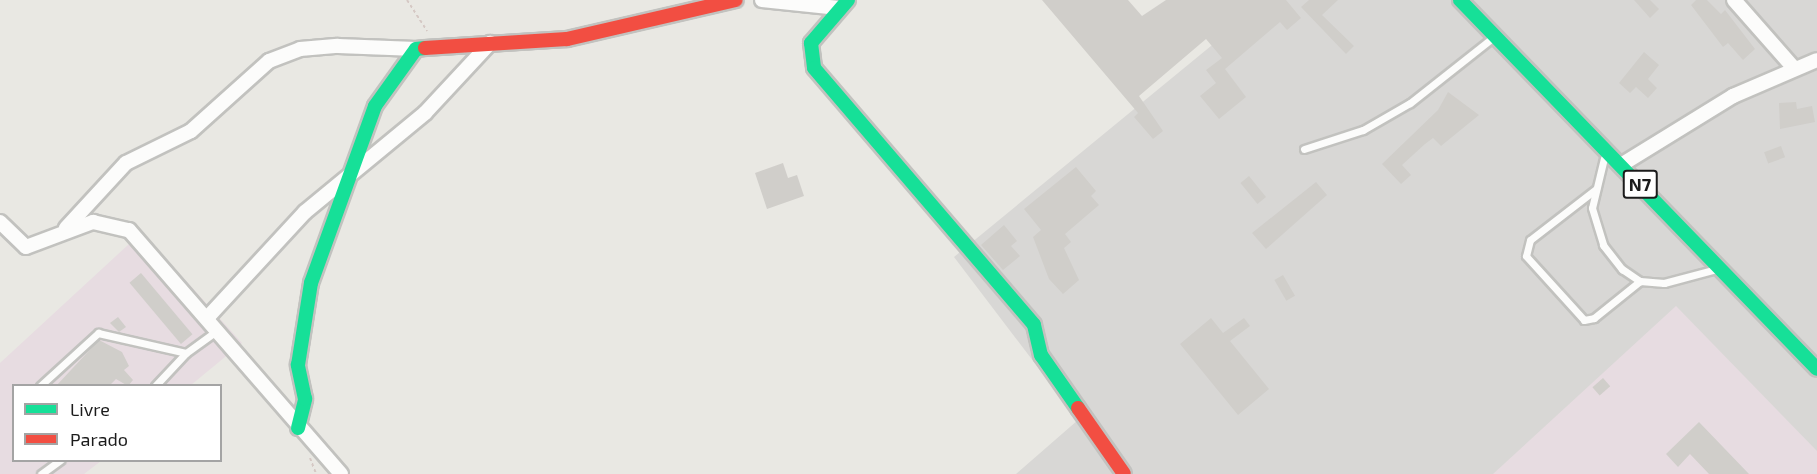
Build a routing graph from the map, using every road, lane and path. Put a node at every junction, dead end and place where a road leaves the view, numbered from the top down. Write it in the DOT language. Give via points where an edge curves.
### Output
graph roads {
  1 [pos="407,0"];
  2 [pos="736,0"];
  3 [pos="762,0"];
  4 [pos="1460,0"];
  5 [pos="1734,0"];
  6 [pos="843,4"];
  7 [pos="1495,36"];
  8 [pos="490,43"];
  9 [pos="440,44"];
  10 [pos="416,48"];
  11 [pos="1817,60"];
  12 [pos="1794,68"];
  13 [pos="1606,148"];
  14 [pos="1304,149"];
  15 [pos="1622,165"];
  16 [pos="357,166"];
  17 [pos="1596,189"];
  18 [pos="0,222"];
  19 [pos="66,228"];
  20 [pos="1719,269"];
  21 [pos="1640,281"];
  22 [pos="208,317"];
  23 [pos="218,330"];
  24 [pos="186,352"];
  25 [pos="1817,369"];
  26 [pos="42,384"];
  27 [pos="157,384"];
  28 [pos="298,428"];
  29 [pos="57,462"];
  30 [pos="42,474"];
  31 [pos="341,474"];
  32 [pos="1124,474"];
  1 -- 9 [label="path"];
  2 -- 8 [label="main road" via="619,30"];
  3 -- 6 [label="street"];
  4 -- 7 [label="main road, N7"];
  5 -- 12 [label="street"];
  6 -- 32 [label="main road" via="811,43 814,68 1034,325 1041,355"];
  7 -- 13 [label="main road, N7"];
  7 -- 14 [label="lane" via="1410,103 1363,130"];
  8 -- 9 [label="main road"];
  8 -- 16 [label="street" via="425,113"];
  9 -- 10 [label="main road"];
  10 -- 16 [label="main road" via="375,106"];
  10 -- 19 [label="street" via="329,47 268,61 191,131 126,163"];
  11 -- 12 [label="street"];
  12 -- 15 [label="street" via="1733,96"];
  13 -- 15 [label="main road, N7"];
  13 -- 17 [label="lane"];
  15 -- 20 [label="main road, N7"];
  16 -- 22 [label="street" via="305,212"];
  16 -- 28 [label="main road" via="311,283 298,365 305,399"];
  17 -- 21 [label="lane" via="1592,208 1602,245"];
  17 -- 21 [label="lane" via="1530,240 1526,256 1584,320 1594,318"];
  18 -- 19 [label="street" via="26,247"];
  19 -- 22 [label="street" via="93,222 129,230"];
  20 -- 21 [label="lane" via="1664,283"];
  20 -- 25 [label="main road, N7"];
  22 -- 23 [label="street"];
  23 -- 24 [label="lane"];
  23 -- 28 [label="street"];
  24 -- 26 [label="lane" via="98,333"];
  24 -- 27 [label="lane"];
  28 -- 31 [label="street"];
  29 -- 30 [label="lane"];
}
